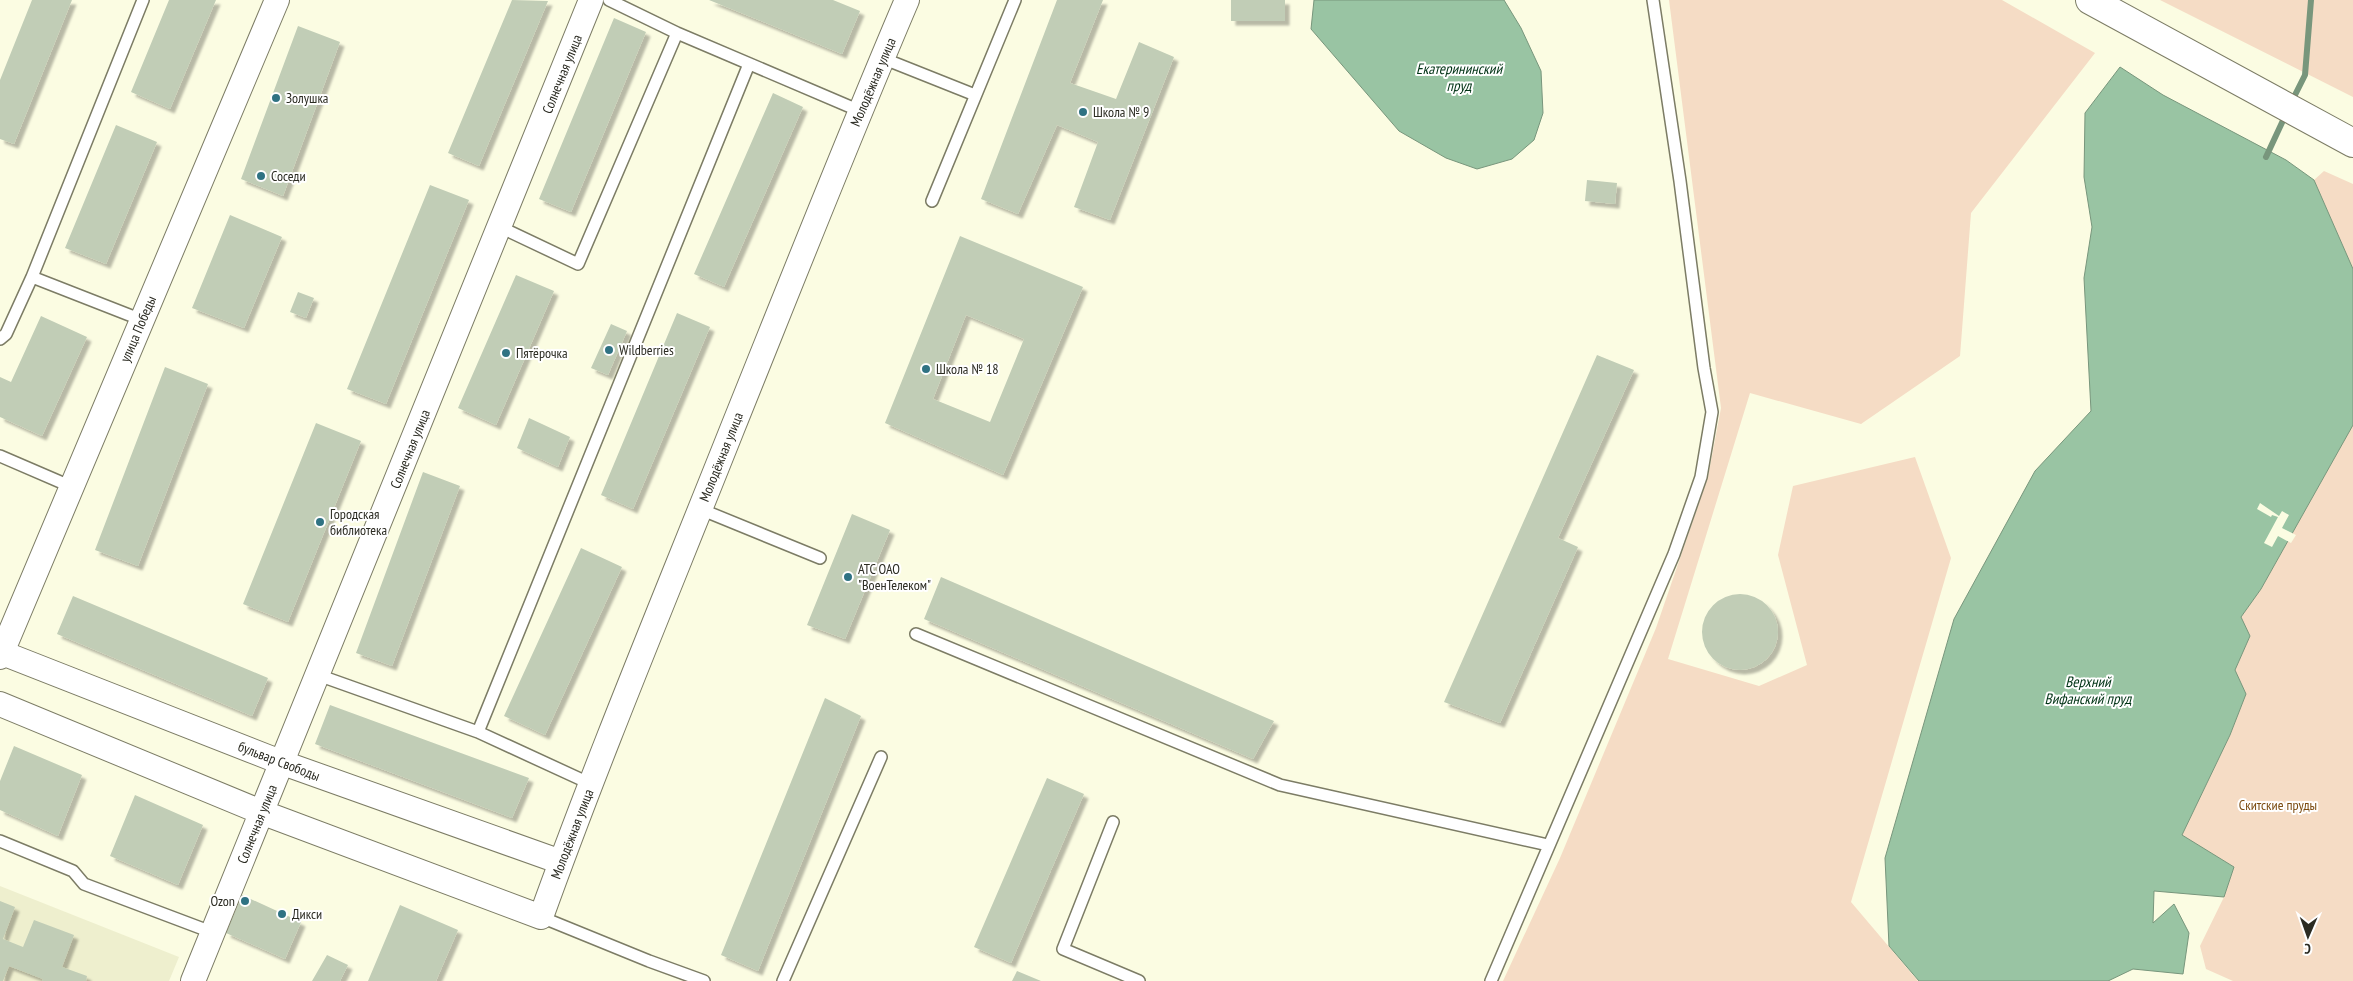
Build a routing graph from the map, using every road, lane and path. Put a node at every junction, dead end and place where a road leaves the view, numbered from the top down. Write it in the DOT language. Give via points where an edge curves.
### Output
graph roads {
  1 [pos="143,0"];
  2 [pos="277,0"];
  3 [pos="591,0"];
  4 [pos="610,0"];
  5 [pos="908,0"];
  6 [pos="1015,0"];
  7 [pos="1653,0"];
  8 [pos="2090,0"];
  9 [pos="677,33"];
  10 [pos="882,58"];
  11 [pos="749,64"];
  12 [pos="975,95"];
  13 [pos="860,111"];
  14 [pos="2351,142"];
  15 [pos="932,201"];
  16 [pos="500,227"];
  17 [pos="32,277"];
  18 [pos="142,320"];
  19 [pos="0,339"];
  20 [pos="0,456"];
  21 [pos="72,487"];
  22 [pos="700,509"];
  23 [pos="820,558"];
  24 [pos="916,634"];
  25 [pos="1,654"];
  26 [pos="318,676"];
  27 [pos="0,704"];
  28 [pos="478,732"];
  29 [pos="882,757"];
  30 [pos="283,763"];
  31 [pos="591,784"];
  32 [pos="261,812"];
  33 [pos="1113,822"];
  34 [pos="0,840"];
  35 [pos="1548,846"];
  36 [pos="561,862"];
  37 [pos="541,917"];
  38 [pos="214,933"];
  39 [pos="193,981"];
  40 [pos="704,981"];
  41 [pos="783,981"];
  42 [pos="1139,981"];
  43 [pos="1490,981"];
  1 -- 17 [label="lane"];
  2 -- 18 [label="street, улица Победы"];
  3 -- 16 [label="street, Солнечная улица"];
  4 -- 9 [label="lane"];
  5 -- 10 [label="street, Молодёжная улица"];
  6 -- 12 [label="lane"];
  7 -- 35 [label="lane" via="1712,412 1701,478 1674,554"];
  8 -- 14 [label="main road"];
  9 -- 11 [label="lane"];
  9 -- 16 [label="lane" via="578,264"];
  10 -- 12 [label="lane"];
  10 -- 13 [label="street, Молодёжная улица"];
  11 -- 13 [label="lane"];
  11 -- 28 [label="lane"];
  12 -- 15 [label="lane"];
  13 -- 22 [label="street, Молодёжная улица"];
  16 -- 26 [label="street, Солнечная улица"];
  17 -- 18 [label="lane"];
  17 -- 19 [label="lane" via="6,334"];
  18 -- 21 [label="street, улица Победы"];
  20 -- 21 [label="lane"];
  21 -- 25 [label="street, улица Победы"];
  22 -- 23 [label="lane"];
  22 -- 31 [label="street, Молодёжная улица"];
  24 -- 35 [label="lane" via="1280,786"];
  25 -- 30 [label="street, бульвар Свободы"];
  26 -- 28 [label="lane"];
  26 -- 30 [label="street, Солнечная улица"];
  27 -- 32 [label="street"];
  28 -- 31 [label="lane"];
  29 -- 41 [label="lane"];
  30 -- 32 [label="street, Солнечная улица"];
  30 -- 36 [label="street, бульвар Свободы"];
  31 -- 36 [label="street, Молодёжная улица"];
  32 -- 37 [label="street"];
  32 -- 38 [label="street, Солнечная улица"];
  33 -- 42 [label="lane" via="1063,949"];
  34 -- 38 [label="lane" via="73,871 84,884"];
  35 -- 43 [label="lane"];
  36 -- 37 [label="street, Молодёжная улица"];
  37 -- 40 [label="lane"];
  38 -- 39 [label="street, Солнечная улица"];
}
